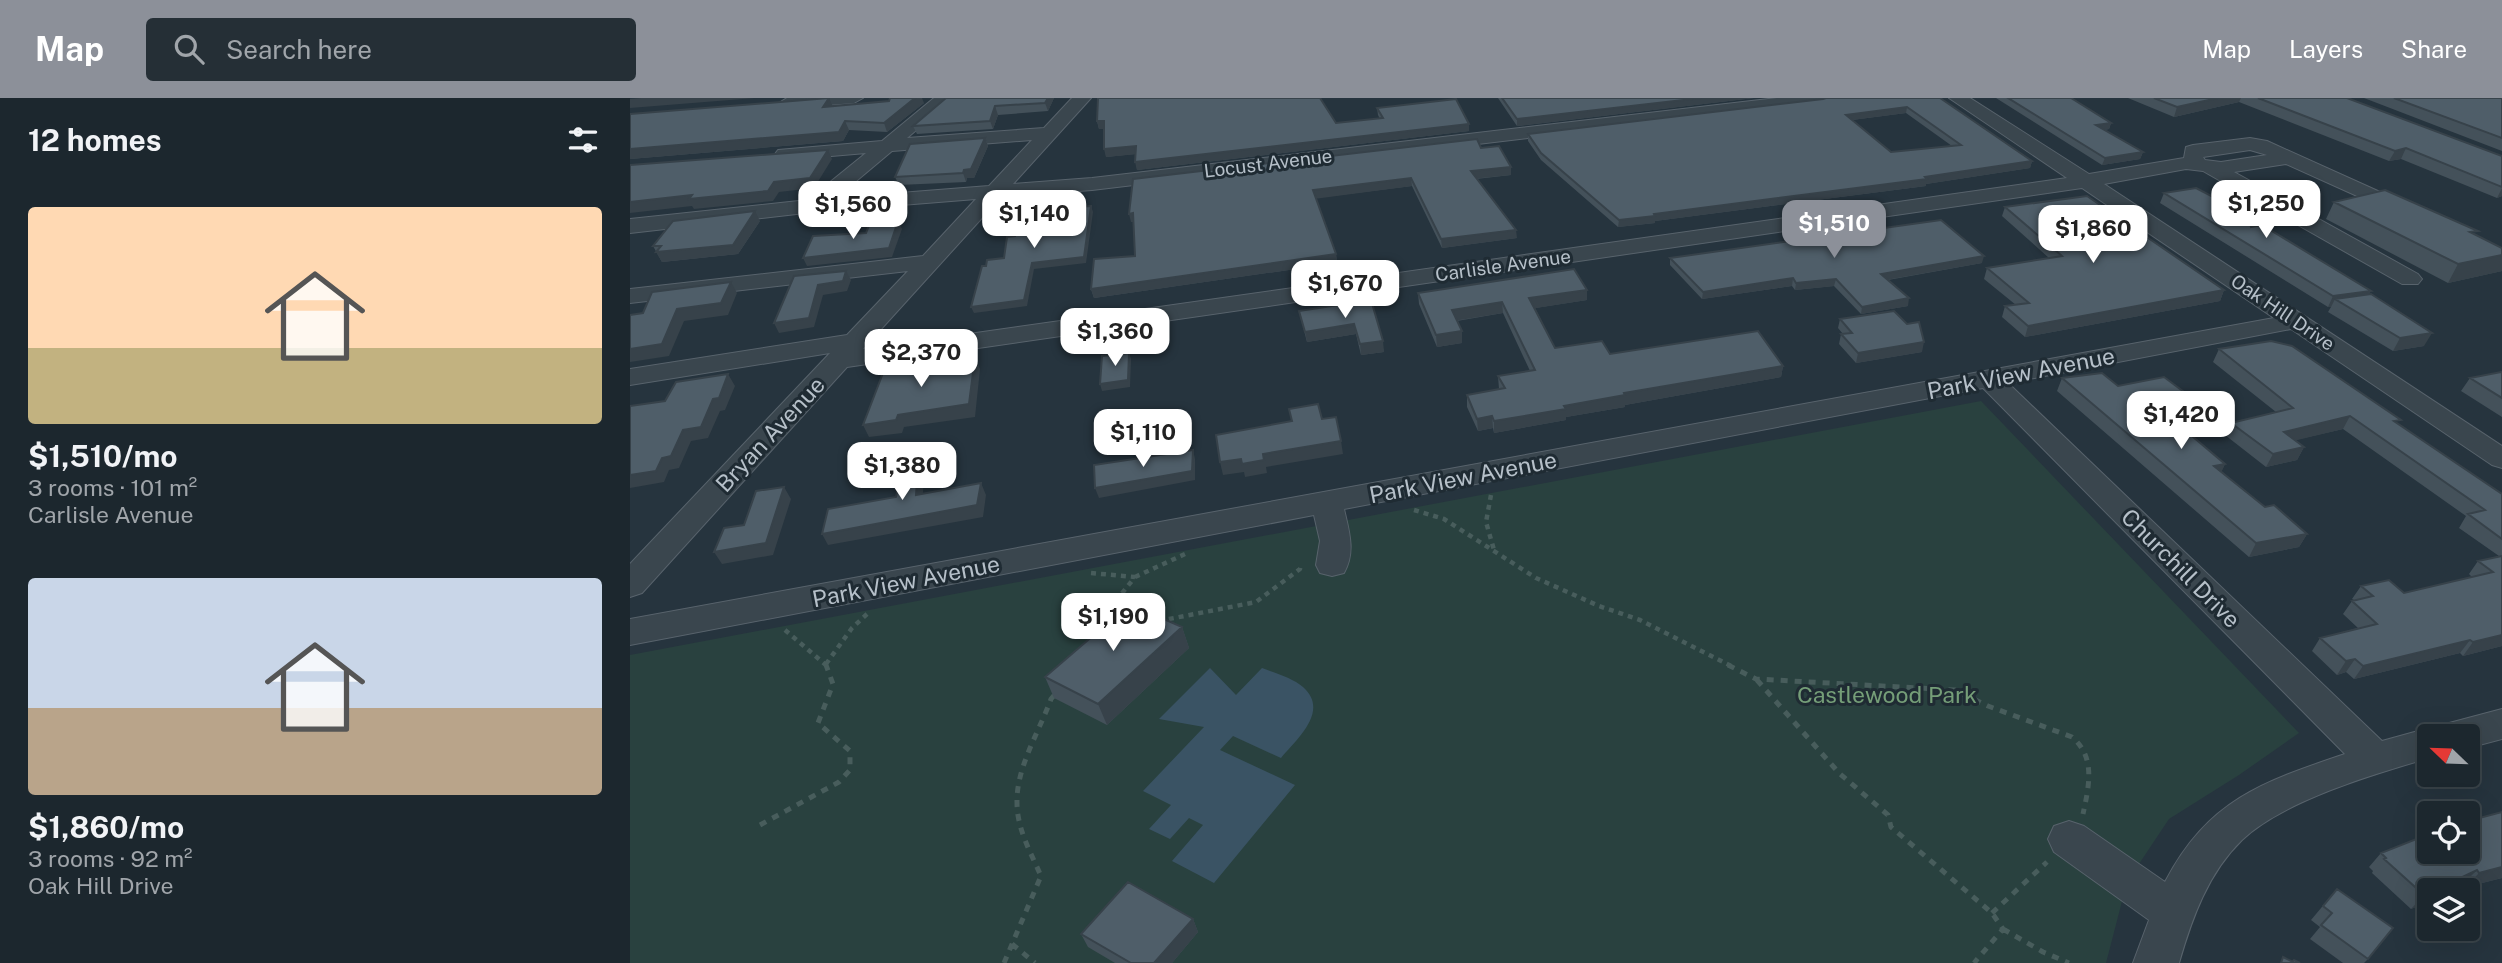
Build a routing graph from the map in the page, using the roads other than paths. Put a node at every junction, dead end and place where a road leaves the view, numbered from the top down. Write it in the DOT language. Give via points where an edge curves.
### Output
graph roads {
  1 [pos="855,98"];
  2 [pos="945,98"];
  3 [pos="1082,98"];
  4 [pos="1822,98"];
  5 [pos="1958,98"];
  6 [pos="775,104"];
  7 [pos="1048,133"];
  8 [pos="890,145"];
  9 [pos="767,155"];
  10 [pos="2203,165"];
  11 [pos="2086,181"];
  12 [pos="992,193"];
  13 [pos="2393,205"];
  14 [pos="814,206"];
  15 [pos="630,226"];
  16 [pos="928,262"];
  17 [pos="2410,279"];
  18 [pos="630,296"];
  19 [pos="2296,321"];
  20 [pos="846,351"];
  21 [pos="630,377"];
  22 [pos="1989,379"];
  23 [pos="2502,459"];
  24 [pos="1328,502"];
  25 [pos="1334,554"];
  26 [pos="631,584"];
  27 [pos="630,632"];
  28 [pos="2502,724"];
  29 [pos="2480,730"];
  30 [pos="2417,746"];
  31 [pos="2373,757"];
  32 [pos="2069,839"];
  33 [pos="2174,913"];
  34 [pos="2156,963"];
  1 -- 6 [label="street"];
  2 -- 8 [label="street"];
  3 -- 7 [label="street, Bryan Avenue"];
  4 -- 12 [label="street, Locust Avenue"];
  5 -- 11 [label="street, Oak Hill Drive"];
  7 -- 8 [label="street"];
  7 -- 12 [label="street, Bryan Avenue"];
  8 -- 9 [label="street"];
  8 -- 14 [label="street"];
  10 -- 11 [label="street, Carlisle Avenue" via="2186,163"];
  10 -- 13 [label="street, Carlisle Avenue" via="2288,158"];
  10 -- 17 [label="street"];
  11 -- 19 [label="street, Oak Hill Drive"];
  11 -- 20 [label="street, Carlisle Avenue"];
  12 -- 14 [label="street, Locust Avenue"];
  12 -- 16 [label="street, Bryan Avenue"];
  14 -- 15 [label="street, Locust Avenue"];
  16 -- 18 [label="street"];
  16 -- 20 [label="street, Bryan Avenue"];
  19 -- 22 [label="street, Park View Avenue"];
  19 -- 23 [label="street, Oak Hill Drive"];
  20 -- 21 [label="street, Carlisle Avenue"];
  20 -- 26 [label="street, Bryan Avenue"];
  22 -- 24 [label="street, Park View Avenue"];
  22 -- 31 [label="street, Churchill Drive"];
  24 -- 25 [label="street"];
  24 -- 27 [label="street, Park View Avenue"];
  28 -- 29 [label="street"];
  30 -- 31 [label="street"];
  31 -- 33 [label="street" via="2245,814 2216,841"];
  32 -- 33 [label="street"];
  33 -- 34 [label="street"];
}
